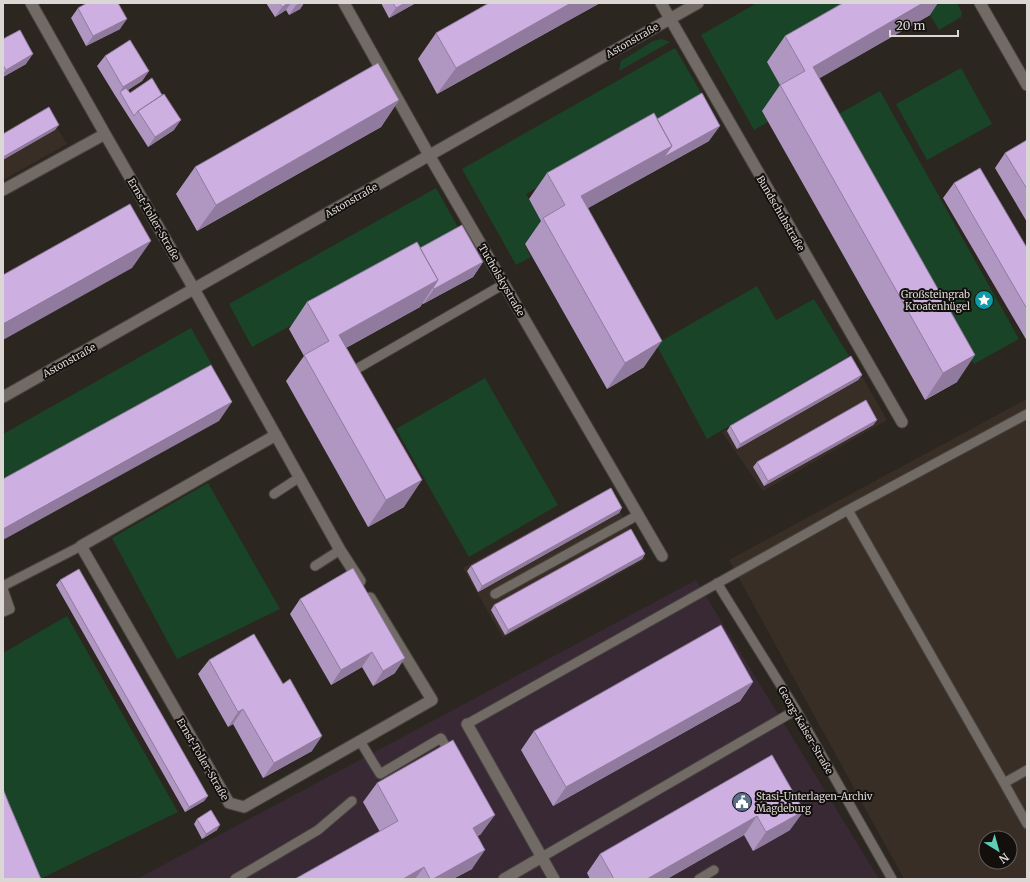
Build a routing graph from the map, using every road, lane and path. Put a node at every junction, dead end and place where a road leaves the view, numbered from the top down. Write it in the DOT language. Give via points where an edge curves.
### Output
graph roads {
  1 [pos="31,3"];
  2 [pos="344,3"];
  3 [pos="661,3"];
  4 [pos="698,3"];
  5 [pos="980,3"];
  6 [pos="670,19"];
  7 [pos="1027,85"];
  8 [pos="105,134"];
  9 [pos="430,155"];
  10 [pos="3,190"];
  11 [pos="504,284"];
  12 [pos="194,289"];
  13 [pos="360,367"];
  14 [pos="3,397"];
  15 [pos="1027,414"];
  16 [pos="902,422"];
  17 [pos="276,435"];
  18 [pos="300,477"];
  19 [pos="274,494"];
  20 [pos="848,510"];
  21 [pos="638,515"];
  22 [pos="81,546"];
  23 [pos="340,550"];
  24 [pos="662,556"];
  25 [pos="315,566"];
  26 [pos="717,583"];
  27 [pos="3,586"];
  28 [pos="3,589"];
  29 [pos="495,594"];
  30 [pos="3,612"];
  31 [pos="796,710"];
  32 [pos="468,724"];
  33 [pos="360,741"];
  34 [pos="456,765"];
  35 [pos="1027,770"];
  36 [pos="1004,783"];
  37 [pos="352,801"];
  38 [pos="1027,824"];
  39 [pos="542,857"];
  40 [pos="714,870"];
  41 [pos="235,879"];
  42 [pos="504,879"];
  43 [pos="554,879"];
  44 [pos="699,879"];
  45 [pos="892,879"];
  1 -- 8 [label="street, Ernst-Toller-Straße"];
  2 -- 9 [label="street, Tucholskystraße"];
  3 -- 6 [label="street, Bundschuhstraße"];
  4 -- 6 [label="street, Astonstraße"];
  5 -- 7 [label="street"];
  6 -- 9 [label="street, Astonstraße"];
  6 -- 16 [label="street, Bundschuhstraße"];
  8 -- 10 [label="street"];
  8 -- 12 [label="street, Ernst-Toller-Straße"];
  9 -- 11 [label="street, Tucholskystraße"];
  9 -- 12 [label="street, Astonstraße"];
  11 -- 13 [label="lane"];
  11 -- 21 [label="street, Tucholskystraße"];
  12 -- 14 [label="street, Astonstraße"];
  12 -- 17 [label="street, Ernst-Toller-Straße"];
  15 -- 20 [label="lane"];
  17 -- 18 [label="street, Ernst-Toller-Straße"];
  17 -- 22 [label="street"];
  18 -- 19 [label="lane"];
  18 -- 23 [label="street, Ernst-Toller-Straße"];
  20 -- 26 [label="lane"];
  20 -- 36 [label="lane"];
  21 -- 24 [label="street, Tucholskystraße"];
  21 -- 29 [label="lane"];
  22 -- 27 [label="lane"];
  22 -- 33 [label="street, Ernst-Toller-Straße" via="229,803 244,807"];
  23 -- 25 [label="lane"];
  23 -- 33 [label="street, Ernst-Toller-Straße" via="432,700"];
  26 -- 31 [label="lane, Georg-Kaiser-Straße"];
  26 -- 32 [label="lane"];
  28 -- 30 [label="lane" via="10,609"];
  31 -- 39 [label="lane"];
  31 -- 45 [label="lane, Georg-Kaiser-Straße"];
  32 -- 39 [label="street"];
  33 -- 34 [label="lane" via="380,774 441,738"];
  35 -- 36 [label="lane"];
  36 -- 38 [label="lane"];
  37 -- 41 [label="lane" via="318,830"];
  39 -- 42 [label="street"];
  39 -- 43 [label="street"];
  40 -- 44 [label="lane"];
}
